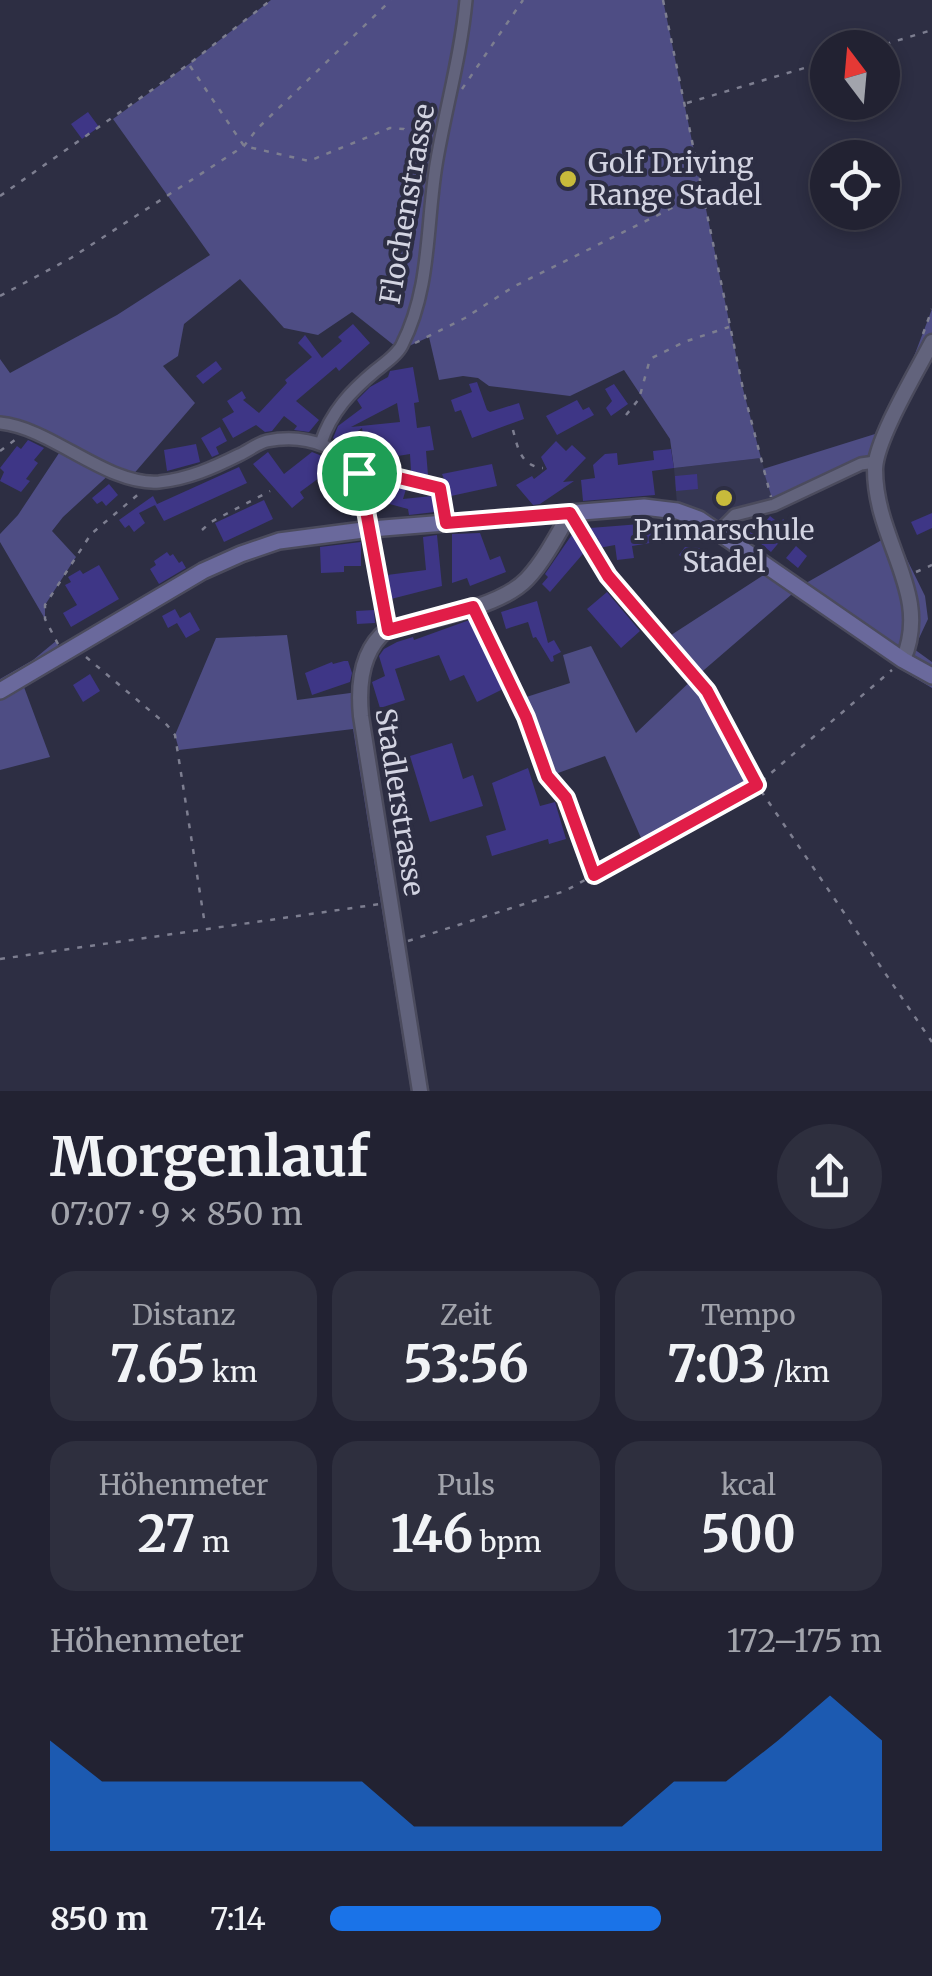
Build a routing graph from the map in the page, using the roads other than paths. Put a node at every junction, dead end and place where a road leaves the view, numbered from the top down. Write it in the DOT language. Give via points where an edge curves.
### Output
graph roads {
  1 [pos="466,0"];
  2 [pos="932,342"];
  3 [pos="0,424"];
  4 [pos="322,442"];
  5 [pos="876,462"];
  6 [pos="359,473"];
  7 [pos="570,513"];
  8 [pos="446,523"];
  9 [pos="371,529"];
  10 [pos="719,531"];
  11 [pos="926,596"];
  12 [pos="928,619"];
  13 [pos="388,630"];
  14 [pos="903,660"];
  15 [pos="932,676"];
  16 [pos="0,691"];
  17 [pos="420,1091"];
  1 -- 4 [label="street, Flochenstrasse" via="416,313 400,350 353,390 328,422"];
  2 -- 5 [label="street"];
  3 -- 4 [label="street" via="152,482 193,476 265,441"];
  4 -- 6 [label="street"];
  5 -- 10 [label="street" via="735,516"];
  5 -- 11 [label="street" via="882,508"];
  6 -- 8 [label="street" via="440,488"];
  6 -- 9 [label="street"];
  7 -- 8 [label="main road"];
  7 -- 10 [label="main road" via="659,508 689,514"];
  7 -- 13 [label="street" via="516,589"];
  8 -- 9 [label="main road"];
  9 -- 13 [label="street"];
  9 -- 16 [label="main road" via="305,536 241,554"];
  10 -- 14 [label="main road"];
  12 -- 14 [label="street"];
  13 -- 17 [label="street, Stadlerstrasse" via="368,657 358,692"];
  14 -- 15 [label="main road"];
}
